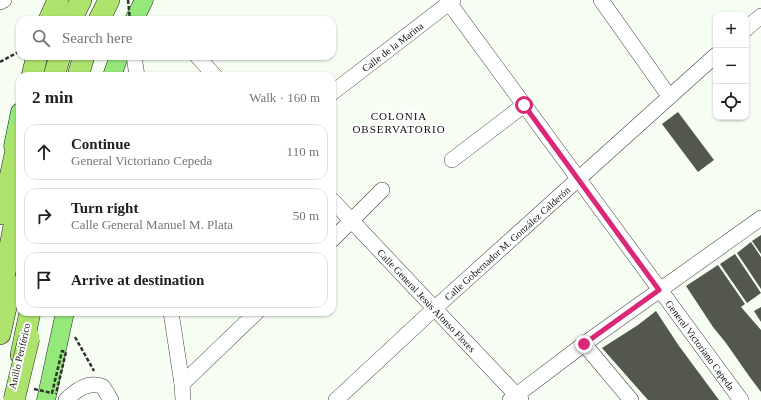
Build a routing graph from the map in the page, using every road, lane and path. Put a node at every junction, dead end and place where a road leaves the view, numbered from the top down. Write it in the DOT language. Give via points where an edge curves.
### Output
graph roads {
  1 [pos="4,0"];
  2 [pos="52,0"];
  3 [pos="58,0"];
  4 [pos="68,0"];
  5 [pos="81,0"];
  6 [pos="104,0"];
  7 [pos="109,0"];
  8 [pos="128,0"];
  9 [pos="144,0"];
  10 [pos="601,0"];
  11 [pos="450,1"];
  12 [pos="0,2"];
  13 [pos="46,16"];
  14 [pos="51,16"];
  15 [pos="61,16"];
  16 [pos="74,16"];
  17 [pos="98,16"];
  18 [pos="101,16"];
  19 [pos="130,16"];
  20 [pos="136,16"];
  21 [pos="761,16"];
  22 [pos="749,26"];
  23 [pos="16,53"];
  24 [pos="713,58"];
  25 [pos="31,60"];
  26 [pos="36,60"];
  27 [pos="48,60"];
  28 [pos="59,60"];
  29 [pos="82,60"];
  30 [pos="118,60"];
  31 [pos="135,60"];
  32 [pos="201,60"];
  33 [pos="0,62"];
  34 [pos="29,72"];
  35 [pos="33,72"];
  36 [pos="45,72"];
  37 [pos="55,72"];
  38 [pos="79,72"];
  39 [pos="113,72"];
  40 [pos="136,72"];
  41 [pos="212,72"];
  42 [pos="336,90"];
  43 [pos="669,96"];
  44 [pos="524,105"];
  45 [pos="16,131"];
  46 [pos="16,151"];
  47 [pos="452,160"];
  48 [pos="578,179"];
  49 [pos="382,190"];
  50 [pos="336,204"];
  51 [pos="0,206"];
  52 [pos="16,216"];
  53 [pos="761,218"];
  54 [pos="352,221"];
  55 [pos="0,226"];
  56 [pos="336,236"];
  57 [pos="16,258"];
  58 [pos="659,290"];
  59 [pos="0,298"];
  60 [pos="435,308"];
  61 [pos="29,316"];
  62 [pos="33,316"];
  63 [pos="64,316"];
  64 [pos="172,316"];
  65 [pos="253,316"];
  66 [pos="0,334"];
  67 [pos="584,344"];
  68 [pos="81,348"];
  69 [pos="182,384"];
  70 [pos="22,394"];
  71 [pos="107,394"];
  72 [pos="56,398"];
  73 [pos="515,398"];
  74 [pos="9,400"];
  75 [pos="182,400"];
  76 [pos="336,400"];
  77 [pos="631,400"];
  78 [pos="741,400"];
  1 -- 12 [label="street"];
  2 -- 13 [label="main road"];
  3 -- 14 [label="highway"];
  4 -- 15 [label="highway"];
  5 -- 16 [label="highway"];
  6 -- 17 [label="highway"];
  7 -- 18 [label="highway"];
  8 -- 19 [label="path, bridge"];
  9 -- 20 [label="main road"];
  10 -- 43 [label="street"];
  11 -- 42 [label="street, Calle de la Marina"];
  11 -- 44 [label="street, General Victoriano Cepeda"];
  21 -- 22 [label="street"];
  23 -- 33 [label="path"];
  24 -- 43 [label="street, Calle Gobernador M. González Calderón"];
  25 -- 34 [label="main road"];
  26 -- 35 [label="highway"];
  27 -- 36 [label="highway"];
  28 -- 37 [label="highway"];
  29 -- 38 [label="highway"];
  30 -- 39 [label="main road"];
  31 -- 40 [label="street"];
  32 -- 41 [label="street"];
  43 -- 48 [label="street, Calle Gobernador M. González Calderón"];
  44 -- 47 [label="street"];
  44 -- 48 [label="street, General Victoriano Cepeda"];
  45 -- 51 [label="main road"];
  46 -- 55 [label="highway"];
  48 -- 58 [label="street, General Victoriano Cepeda"];
  48 -- 60 [label="street, Calle Gobernador M. González Calderón"];
  49 -- 54 [label="street"];
  50 -- 54 [label="street, Calle General Jesús Alonso Flores"];
  52 -- 59 [label="highway"];
  53 -- 58 [label="street"];
  54 -- 56 [label="street"];
  54 -- 60 [label="street, Calle General Jesús Alonso Flores"];
  57 -- 66 [label="highway"];
  58 -- 67 [label="street"];
  58 -- 78 [label="street, General Victoriano Cepeda"];
  60 -- 73 [label="street, Calle General Jesús Alonso Flores"];
  60 -- 76 [label="street, Calle Gobernador M. González Calderón"];
  61 -- 74 [label="highway, Anillo Periférico"];
  62 -- 70 [label="highway, bridge"];
  63 -- 72 [label="main road"];
  64 -- 69 [label="street"];
  65 -- 69 [label="street"];
  67 -- 73 [label="street"];
  67 -- 77 [label="street"];
  68 -- 71 [label="path"];
  69 -- 75 [label="street"];
  70 -- 72 [label="path, bridge" via="52,393 62,351 66,352"];
  71 -- 72 [label="street" via="95,384"];
}
